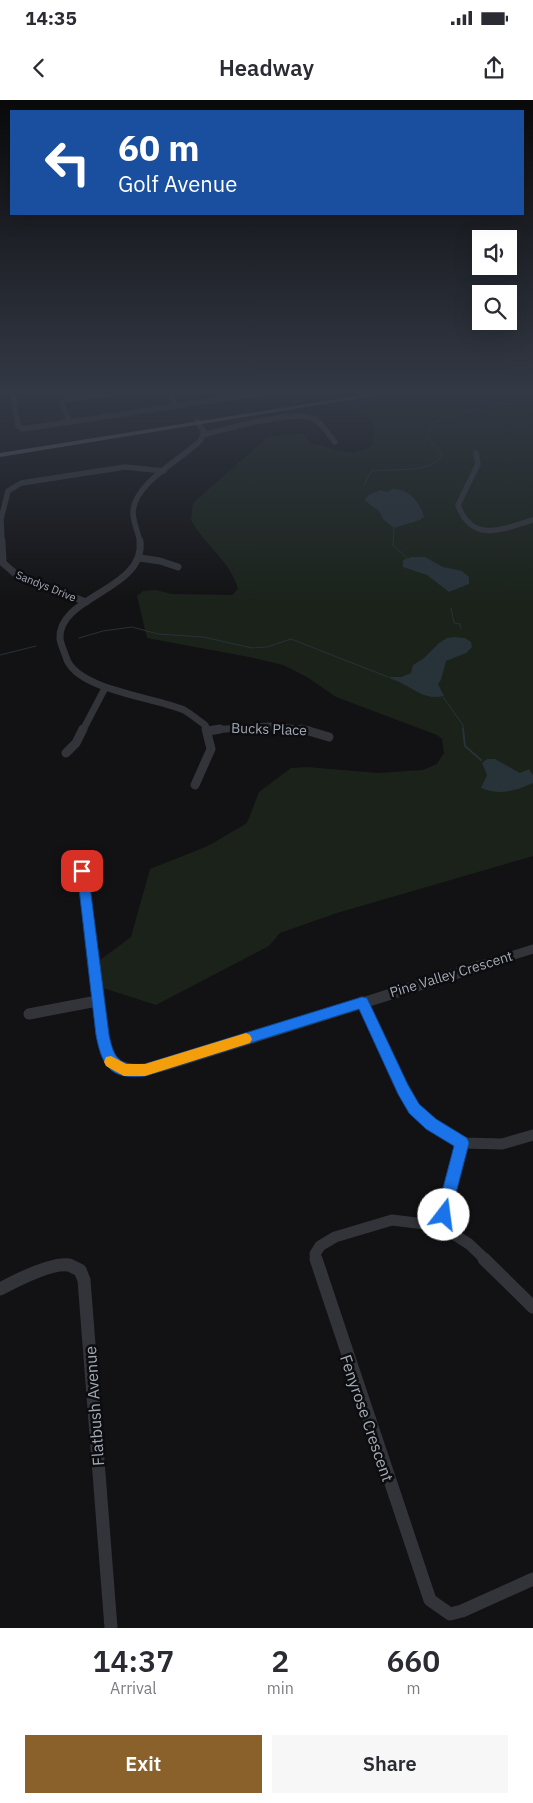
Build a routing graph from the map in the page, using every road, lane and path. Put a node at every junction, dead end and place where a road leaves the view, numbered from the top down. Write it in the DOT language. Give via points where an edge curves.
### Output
graph roads {
  1 [pos="177,461"];
  2 [pos="478,461"];
  3 [pos="164,472"];
  4 [pos="533,520"];
  5 [pos="140,558"];
  6 [pos="178,567"];
  7 [pos="86,602"];
  8 [pos="105,688"];
  9 [pos="208,732"];
  10 [pos="329,737"];
  11 [pos="66,753"];
  12 [pos="195,785"];
  13 [pos="80,856"];
  14 [pos="533,948"];
  15 [pos="97,1001"];
  16 [pos="362,1002"];
  17 [pos="29,1014"];
  18 [pos="533,1135"];
  19 [pos="462,1143"];
  20 [pos="441,1226"];
  21 [pos="0,1289"];
  22 [pos="533,1307"];
  23 [pos="533,1579"];
  24 [pos="111,1628"];
  1 -- 3 [label="street"];
  2 -- 4 [label="street" via="458,505 462,516 476,529 487,531 515,527"];
  3 -- 5 [label="street" via="141,491 135,502"];
  3 -- 7 [label="street, Sandys Drive" via="125,467 21,483 8,491 0,519 3,563 18,576"];
  5 -- 6 [label="street"];
  5 -- 7 [label="street" via="118,582"];
  7 -- 8 [label="street" via="63,624 60,635 62,654 72,670"];
  8 -- 9 [label="street" via="174,705 190,713"];
  8 -- 11 [label="street" via="76,743"];
  9 -- 10 [label="street, Bucks Place" via="228,728 305,728"];
  9 -- 12 [label="street" via="209,758"];
  13 -- 15 [label="street, Pine Valley Crescent"];
  14 -- 16 [label="street, Pine Valley Crescent"];
  15 -- 16 [label="street, Pine Valley Crescent" via="106,1055 116,1066 131,1071 190,1057"];
  15 -- 17 [label="street"];
  16 -- 19 [label="street" via="414,1108 431,1124"];
  18 -- 19 [label="street" via="502,1144"];
  19 -- 20 [label="street"];
  20 -- 22 [label="street, Fenyrose Crescent" via="469,1244"];
  20 -- 23 [label="street, Fenyrose Crescent" via="392,1220 372,1225 335,1237 320,1246 315,1254 316,1264 430,1600 450,1614"];
  21 -- 24 [label="street, Flatbush Avenue" via="35,1273 68,1265 80,1270 84,1280"];
}
